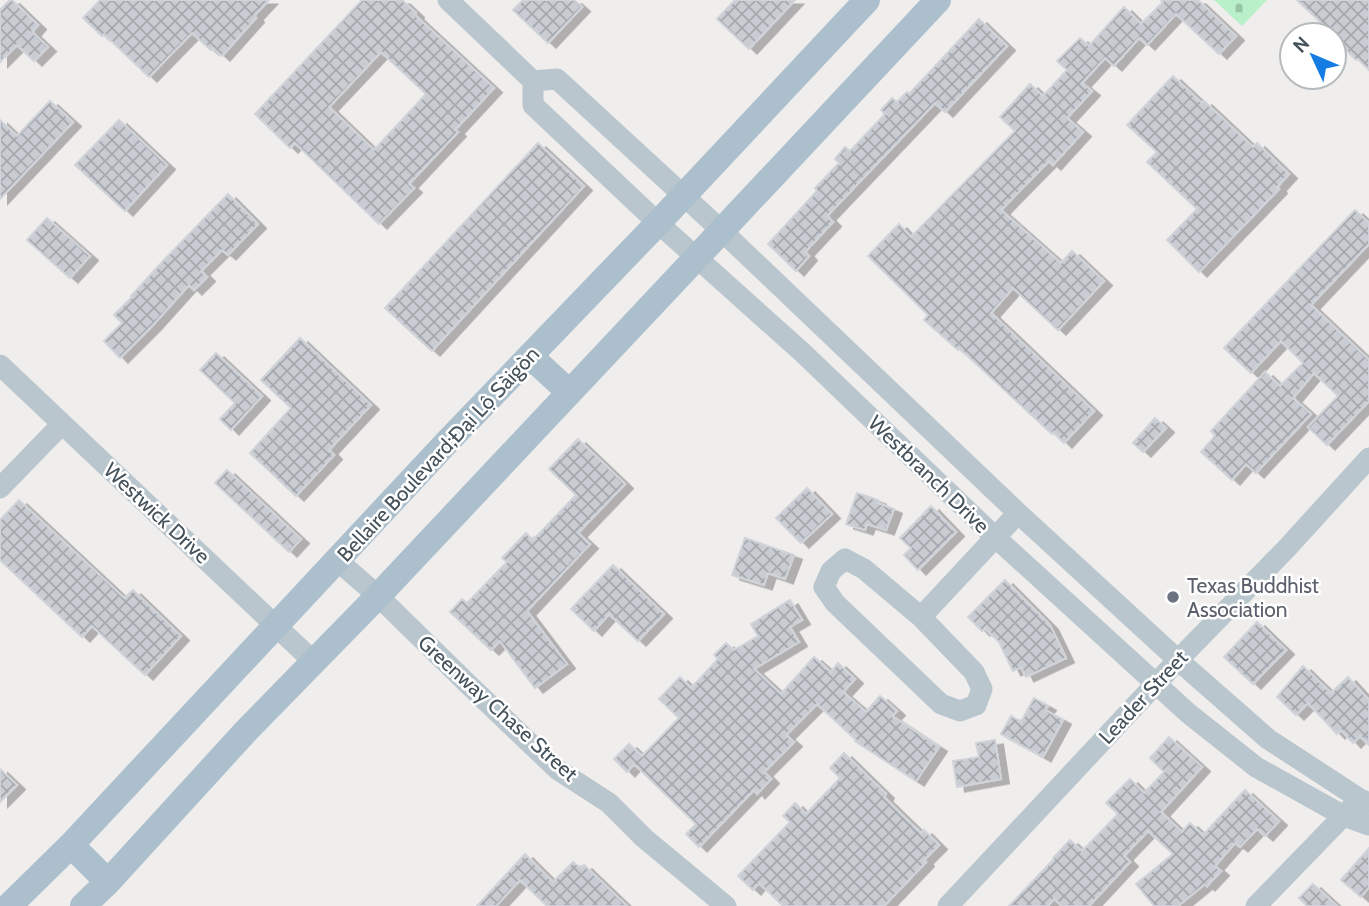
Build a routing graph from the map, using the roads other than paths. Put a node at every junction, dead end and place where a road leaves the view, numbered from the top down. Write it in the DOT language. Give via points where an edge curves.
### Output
graph roads {
  1 [pos="448,0"];
  2 [pos="867,0"];
  3 [pos="937,0"];
  4 [pos="533,81"];
  5 [pos="684,195"];
  6 [pos="658,223"];
  7 [pos="722,231"];
  8 [pos="697,257"];
  9 [pos="530,356"];
  10 [pos="0,365"];
  11 [pos="569,392"];
  12 [pos="62,424"];
  13 [pos="1369,458"];
  14 [pos="0,488"];
  15 [pos="1018,513"];
  16 [pos="995,537"];
  17 [pos="338,561"];
  18 [pos="378,596"];
  19 [pos="921,617"];
  20 [pos="276,626"];
  21 [pos="1178,660"];
  22 [pos="314,662"];
  23 [pos="1156,682"];
  24 [pos="1364,801"];
  25 [pos="1344,816"];
  26 [pos="1369,824"];
  27 [pos="71,845"];
  28 [pos="108,882"];
  29 [pos="9,906"];
  30 [pos="83,906"];
  31 [pos="726,906"];
  32 [pos="948,906"];
  33 [pos="1256,906"];
  1 -- 4 [label="street"];
  2 -- 5 [label="main road, Bellaire Boulevard;Đại Lộ Sàigòn"];
  3 -- 7 [label="main road"];
  4 -- 5 [label="street, Westbranch Drive" via="557,79"];
  4 -- 6 [label="street, Westbranch Drive" via="533,105"];
  5 -- 6 [label="main road, Bellaire Boulevard;Đại Lộ Sàigòn"];
  5 -- 7 [label="street, Westbranch Drive"];
  6 -- 8 [label="street, Westbranch Drive"];
  6 -- 9 [label="main road, Bellaire Boulevard;Đại Lộ Sàigòn"];
  7 -- 8 [label="main road"];
  7 -- 15 [label="street, Westbranch Drive"];
  8 -- 11 [label="main road"];
  8 -- 16 [label="street, Westbranch Drive"];
  9 -- 11 [label="main road"];
  9 -- 17 [label="main road, Bellaire Boulevard;Đại Lộ Sàigòn"];
  10 -- 12 [label="street, Westwick Drive"];
  11 -- 18 [label="main road"];
  12 -- 14 [label="street"];
  12 -- 20 [label="street, Westwick Drive"];
  13 -- 21 [label="street, Leader Street"];
  15 -- 16 [label="street"];
  15 -- 21 [label="street, Westbranch Drive"];
  16 -- 19 [label="street"];
  16 -- 23 [label="street, Westbranch Drive"];
  17 -- 18 [label="street, Greenway Chase Street"];
  17 -- 20 [label="main road, Bellaire Boulevard;Đại Lộ Sàigòn"];
  18 -- 22 [label="main road"];
  18 -- 31 [label="street, Greenway Chase Street" via="558,769 609,803"];
  19 -- 19 [label="street" via="864,569 845,559 831,571 824,587 835,603 941,704 960,711 976,705 982,689 974,671"];
  20 -- 22 [label="street, Westwick Drive"];
  20 -- 27 [label="main road, Bellaire Boulevard;Đại Lộ Sàigòn"];
  21 -- 23 [label="street, Leader Street"];
  21 -- 24 [label="street, Westbranch Drive" via="1268,739"];
  22 -- 28 [label="main road"];
  23 -- 25 [label="street, Westbranch Drive" via="1256,767"];
  23 -- 32 [label="street, Leader Street"];
  24 -- 25 [label="street"];
  25 -- 26 [label="street, Westbranch Drive"];
  25 -- 33 [label="street"];
  27 -- 28 [label="main road"];
  27 -- 29 [label="main road, Bellaire Boulevard;Đại Lộ Sàigòn"];
  28 -- 30 [label="main road"];
}
